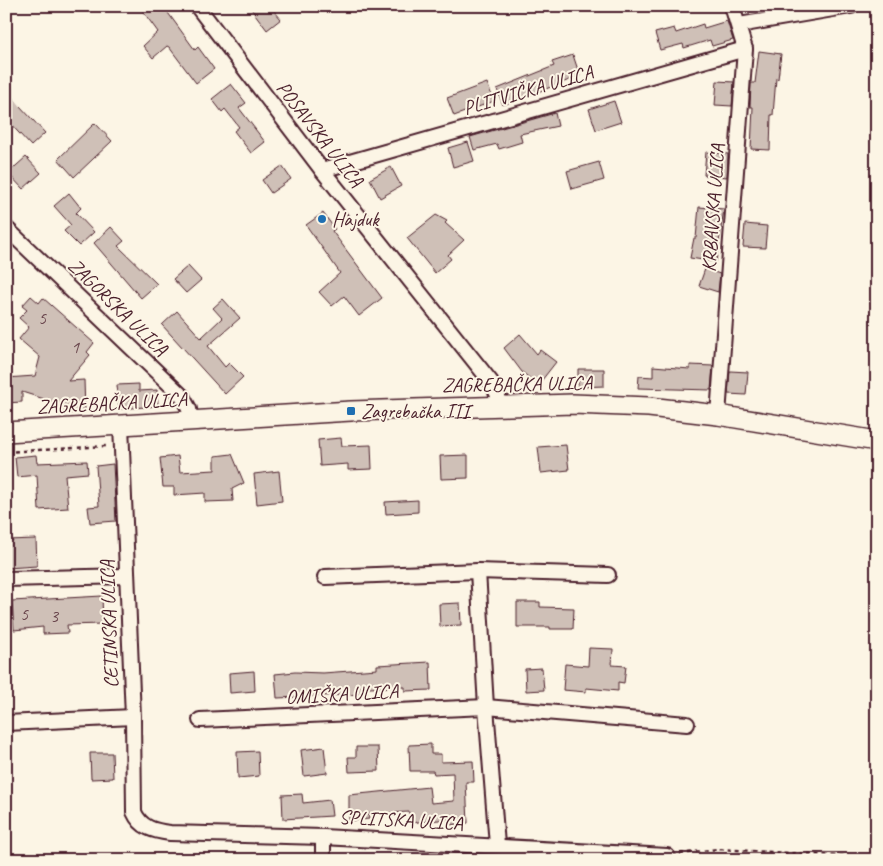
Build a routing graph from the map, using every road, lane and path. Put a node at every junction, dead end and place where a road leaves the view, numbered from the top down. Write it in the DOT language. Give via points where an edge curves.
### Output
graph roads {
  1 [pos="197,6"];
  2 [pos="732,6"];
  3 [pos="851,6"];
  4 [pos="826,8"];
  5 [pos="739,24"];
  6 [pos="745,49"];
  7 [pos="322,170"];
  8 [pos="6,228"];
  9 [pos="499,405"];
  10 [pos="718,415"];
  11 [pos="191,422"];
  12 [pos="120,426"];
  13 [pos="6,432"];
  14 [pos="877,441"];
  15 [pos="121,445"];
  16 [pos="6,452"];
  17 [pos="478,571"];
  18 [pos="608,575"];
  19 [pos="127,576"];
  20 [pos="324,577"];
  21 [pos="6,579"];
  22 [pos="486,707"];
  23 [pos="133,717"];
  24 [pos="200,720"];
  25 [pos="6,722"];
  26 [pos="687,724"];
  27 [pos="137,820"];
  28 [pos="323,837"];
  29 [pos="497,845"];
  30 [pos="667,856"];
  31 [pos="877,858"];
  32 [pos="323,860"];
  1 -- 7 [label="street, POSAVSKA ULICA"];
  2 -- 5 [label="street, KRBAVSKA ULICA"];
  3 -- 4 [label="street"];
  4 -- 5 [label="street"];
  5 -- 6 [label="street, KRBAVSKA ULICA"];
  6 -- 7 [label="street, PLITVIČKA ULICA"];
  6 -- 10 [label="street, KRBAVSKA ULICA"];
  7 -- 9 [label="street, POSAVSKA ULICA" via="491,382"];
  8 -- 11 [label="street, ZAGORSKA ULICA" via="182,396"];
  9 -- 10 [label="main road, ZAGREBAČKA ULICA" via="649,407"];
  9 -- 11 [label="main road, ZAGREBAČKA ULICA"];
  10 -- 14 [label="main road, ZAGREBAČKA ULICA"];
  11 -- 12 [label="main road, ZAGREBAČKA ULICA"];
  12 -- 13 [label="main road, ZAGREBAČKA ULICA"];
  12 -- 15 [label="street, CETINSKA ULICA"];
  15 -- 16 [label="path"];
  15 -- 19 [label="street, CETINSKA ULICA"];
  17 -- 18 [label="street"];
  17 -- 20 [label="street"];
  17 -- 22 [label="street"];
  19 -- 21 [label="street"];
  19 -- 23 [label="street, CETINSKA ULICA"];
  22 -- 24 [label="street, OMIŠKA ULICA"];
  22 -- 26 [label="street, OMIŠKA ULICA"];
  22 -- 29 [label="street"];
  23 -- 25 [label="street"];
  23 -- 27 [label="street, CETINSKA ULICA" via="134,812"];
  27 -- 28 [label="street, SPLITSKA ULICA" via="156,831 170,833"];
  28 -- 29 [label="street, SPLITSKA ULICA"];
  28 -- 32 [label="street"];
  29 -- 30 [label="street, SPLITSKA ULICA"];
  30 -- 31 [label="path" via="717,850"];
}
